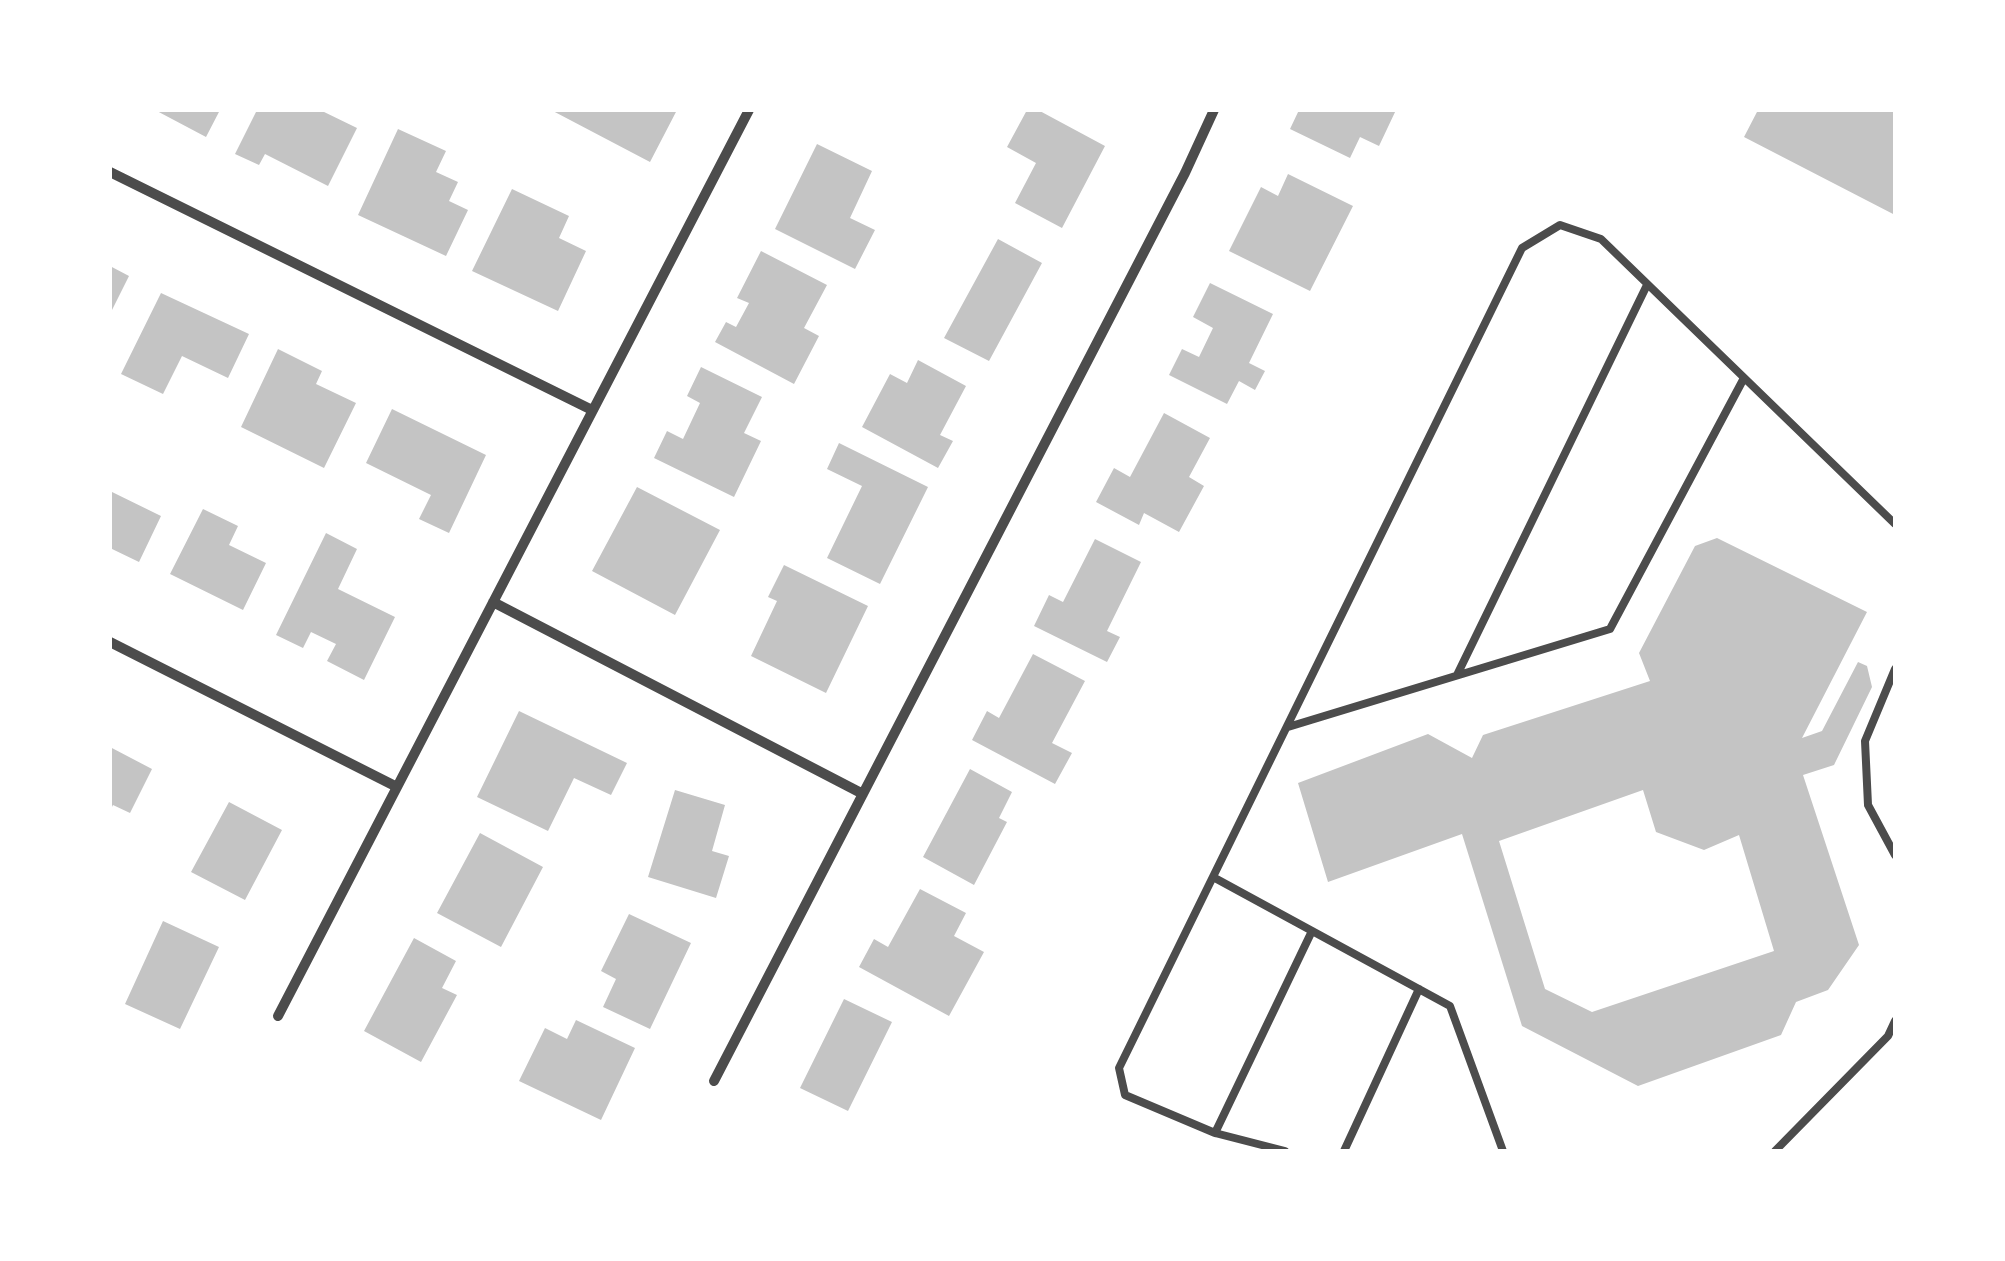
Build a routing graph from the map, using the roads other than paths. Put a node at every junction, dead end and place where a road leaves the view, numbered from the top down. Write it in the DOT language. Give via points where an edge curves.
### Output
graph roads {
  1 [pos="749,110"];
  2 [pos="1214,110"];
  3 [pos="110,172"];
  4 [pos="1648,285"];
  5 [pos="1744,378"];
  6 [pos="592,410"];
  7 [pos="1895,524"];
  8 [pos="494,602"];
  9 [pos="110,642"];
  10 [pos="1895,669"];
  11 [pos="1457,675"];
  12 [pos="1287,727"];
  13 [pos="397,787"];
  14 [pos="863,794"];
  15 [pos="1895,855"];
  16 [pos="1213,877"];
  17 [pos="1312,931"];
  18 [pos="1419,989"];
  19 [pos="278,1016"];
  20 [pos="1895,1022"];
  21 [pos="714,1082"];
  22 [pos="1215,1133"];
  23 [pos="1285,1151"];
  24 [pos="1344,1151"];
  25 [pos="1503,1151"];
  26 [pos="1775,1151"];
  1 -- 6 [label="street"];
  2 -- 14 [label="street"];
  3 -- 6 [label="street"];
  4 -- 5 [label="lane"];
  4 -- 11 [label="lane"];
  4 -- 12 [label="lane" via="1600,239 1560,224 1522,248"];
  5 -- 7 [label="lane"];
  5 -- 11 [label="lane" via="1610,629"];
  6 -- 8 [label="street"];
  8 -- 13 [label="street"];
  8 -- 14 [label="street"];
  9 -- 13 [label="street"];
  10 -- 15 [label="lane" via="1865,741 1868,804"];
  11 -- 12 [label="lane"];
  12 -- 16 [label="lane"];
  13 -- 19 [label="street"];
  14 -- 21 [label="street"];
  16 -- 17 [label="lane"];
  16 -- 22 [label="lane" via="1120,1068 1125,1095"];
  17 -- 18 [label="lane"];
  17 -- 22 [label="lane"];
  18 -- 24 [label="lane"];
  18 -- 25 [label="lane" via="1450,1006"];
  20 -- 26 [label="lane"];
  22 -- 23 [label="lane"];
}
